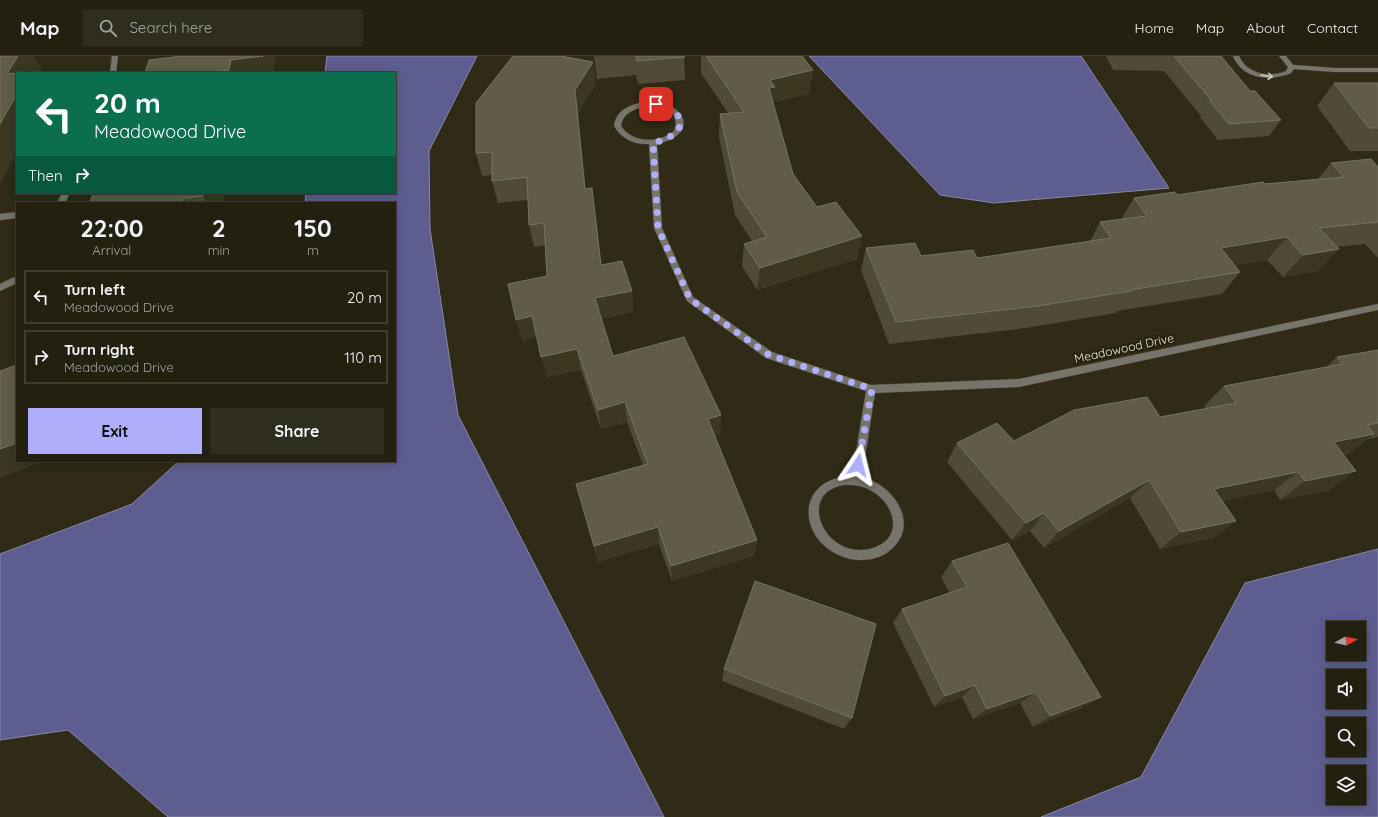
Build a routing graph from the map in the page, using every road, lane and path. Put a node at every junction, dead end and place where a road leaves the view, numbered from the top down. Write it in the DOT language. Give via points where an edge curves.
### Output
graph roads {
  1 [pos="115,56"];
  2 [pos="1236,56"];
  3 [pos="1282,56"];
  4 [pos="1291,67"];
  5 [pos="1378,70"];
  6 [pos="113,72"];
  7 [pos="653,143"];
  8 [pos="16,215"];
  9 [pos="0,217"];
  10 [pos="16,280"];
  11 [pos="0,288"];
  12 [pos="1378,308"];
  13 [pos="872,389"];
  14 [pos="856,480"];
  1 -- 6 [label="street"];
  2 -- 4 [label="street, one-way" via="1244,68 1264,76 1283,76"];
  3 -- 4 [label="street"];
  4 -- 5 [label="street"];
  7 -- 7 [label="street" via="675,134 680,127 676,112 656,104 633,106 624,111 618,118 617,126 621,133 629,139"];
  7 -- 13 [label="street, Meadowood Drive" via="658,228 690,299 769,355"];
  8 -- 9 [label="street"];
  10 -- 11 [label="street"];
  12 -- 13 [label="street, Meadowood Drive" via="1020,383"];
  13 -- 14 [label="street"];
  14 -- 14 [label="street" via="839,481 826,487 816,498 813,512 815,527 825,541 838,551 855,556 872,554 886,548 895,536 898,521 895,506 885,494 871,484"];
}
